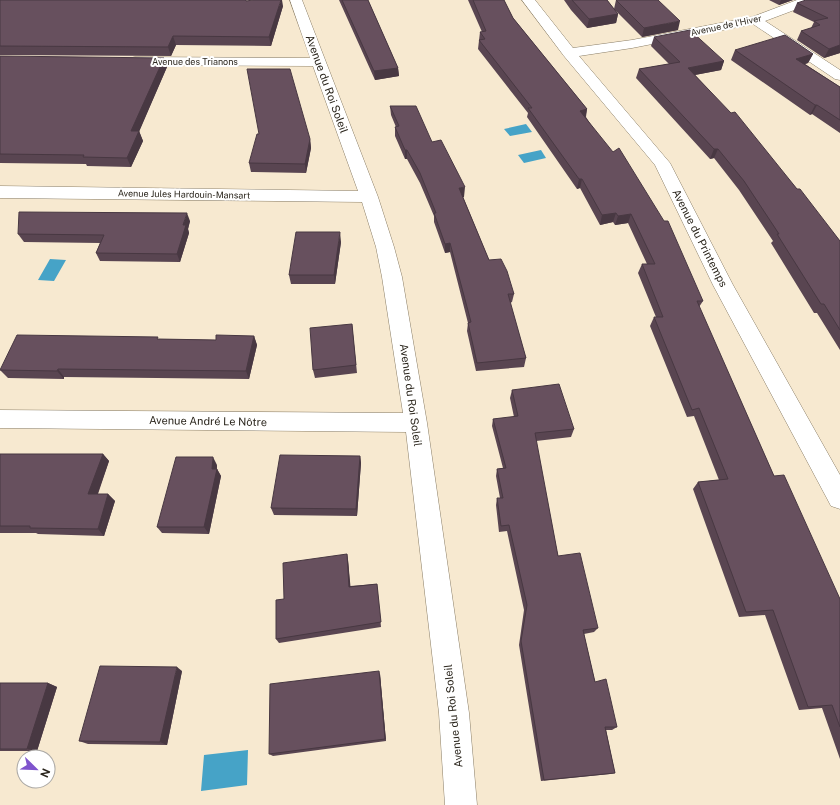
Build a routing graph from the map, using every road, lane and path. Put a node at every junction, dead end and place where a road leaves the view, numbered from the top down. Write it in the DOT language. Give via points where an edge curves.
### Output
graph roads {
  1 [pos="296,0"];
  2 [pos="528,0"];
  3 [pos="809,0"];
  4 [pos="755,20"];
  5 [pos="569,53"];
  6 [pos="118,60"];
  7 [pos="319,62"];
  8 [pos="840,76"];
  9 [pos="0,192"];
  10 [pos="369,198"];
  11 [pos="0,419"];
  12 [pos="416,423"];
  13 [pos="840,498"];
  14 [pos="461,805"];
  1 -- 7 [label="street, Avenue du Roi Soleil"];
  2 -- 5 [label="street, Avenue du Printemps"];
  3 -- 4 [label="street, Avenue de l'Hiver"];
  4 -- 5 [label="street, Avenue de l'Hiver" via="632,44"];
  4 -- 8 [label="street"];
  5 -- 13 [label="street, Avenue du Printemps" via="662,163 723,286"];
  6 -- 7 [label="street, Avenue des Trianons"];
  7 -- 10 [label="street, Avenue du Roi Soleil"];
  9 -- 10 [label="street, Avenue Jules Hardouin-Mansart"];
  10 -- 12 [label="street, Avenue du Roi Soleil" via="392,277"];
  11 -- 12 [label="street, Avenue André Le Nôtre"];
  12 -- 14 [label="street, Avenue du Roi Soleil" via="454,714"];
}
